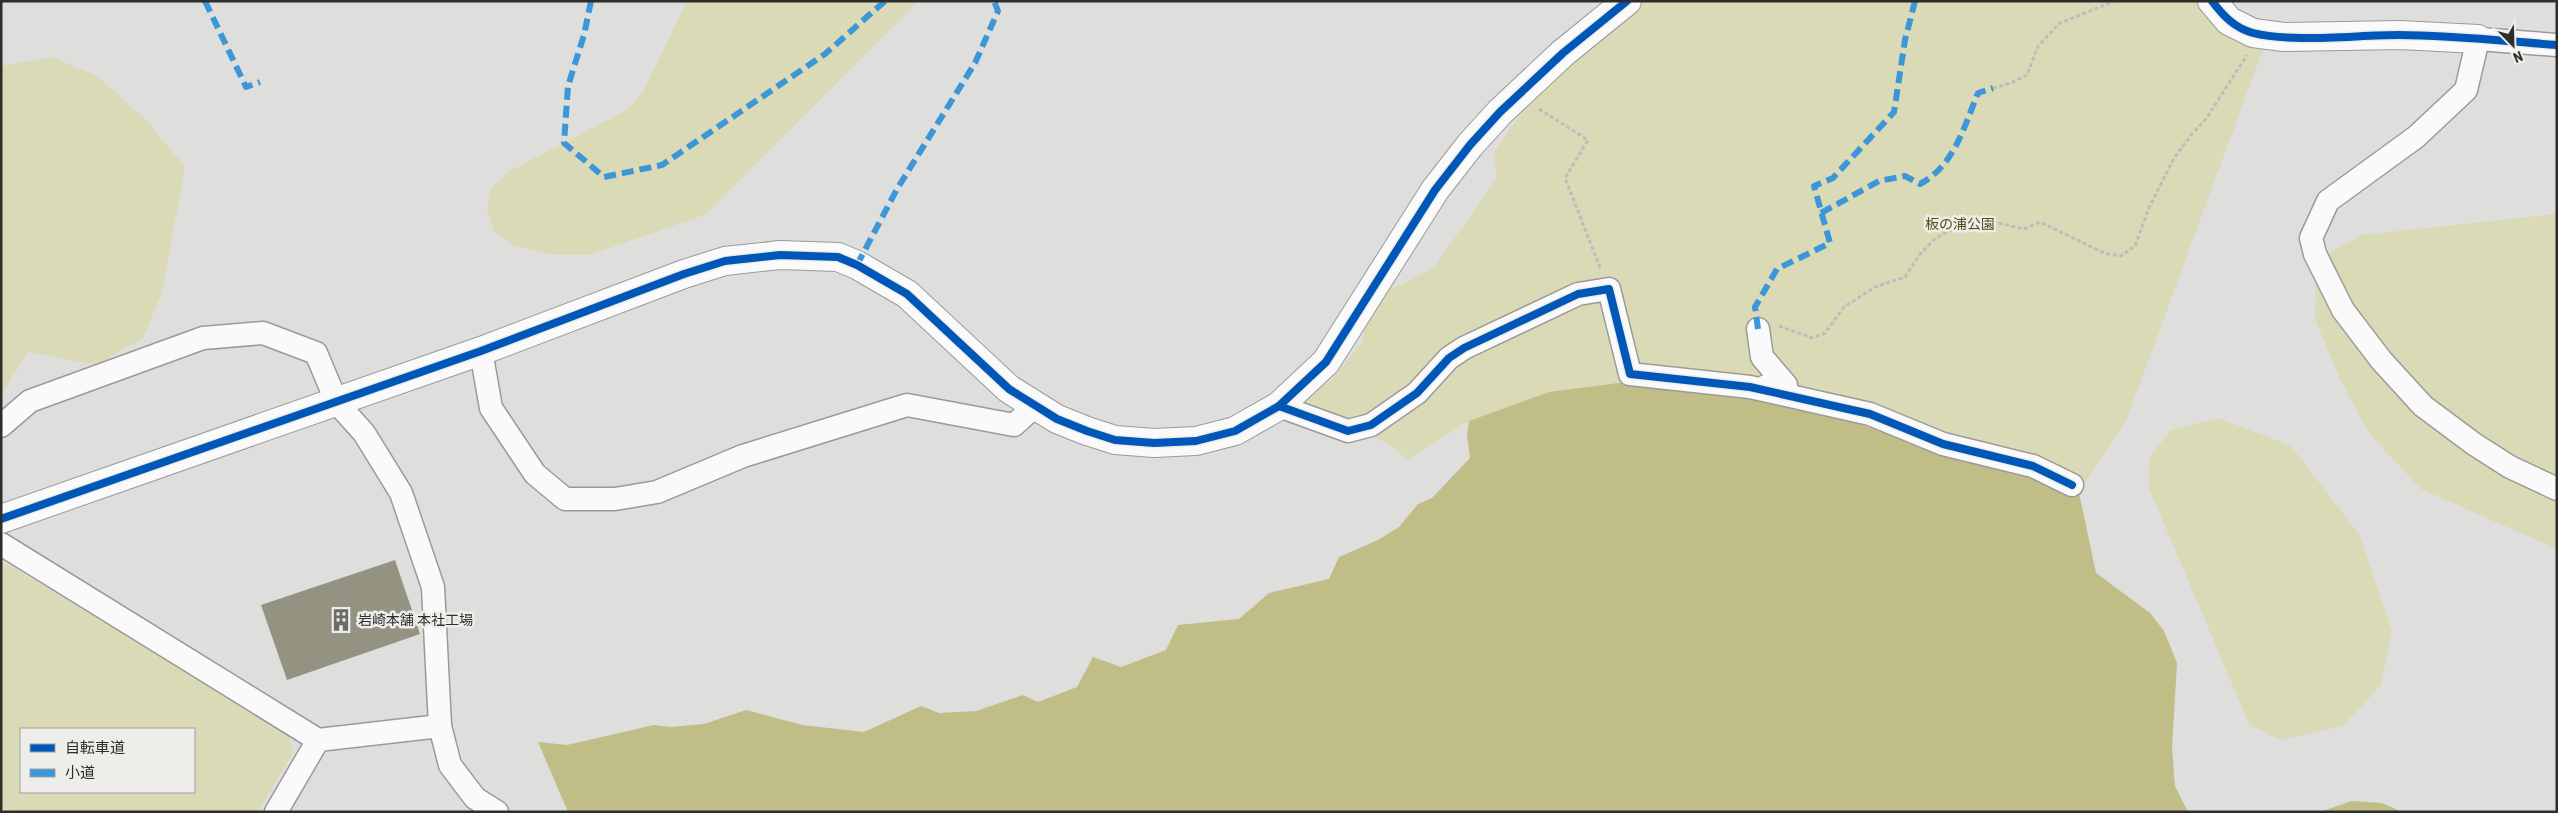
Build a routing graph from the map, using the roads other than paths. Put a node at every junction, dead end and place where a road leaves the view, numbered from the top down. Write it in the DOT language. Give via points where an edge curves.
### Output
graph roads {
  1 [pos="1627,1"];
  2 [pos="2212,1"];
  3 [pos="2478,39"];
  4 [pos="2557,45"];
  5 [pos="1758,329"];
  6 [pos="481,351"];
  7 [pos="1750,387"];
  8 [pos="337,403"];
  9 [pos="1035,406"];
  10 [pos="1279,406"];
  11 [pos="1,426"];
  12 [pos="2072,485"];
  13 [pos="2557,489"];
  14 [pos="1,519"];
  15 [pos="1,544"];
  16 [pos="440,726"];
  17 [pos="318,740"];
  18 [pos="276,812"];
  19 [pos="497,812"];
  1 -- 10 [label="street" via="1563,53 1470,146 1435,190 1326,362"];
  2 -- 3 [label="street" via="2228,21 2253,32 2284,37 2400,35"];
  3 -- 4 [label="street"];
  3 -- 13 [label="street" via="2466,90 2416,137 2328,201 2311,238 2315,254 2343,310 2381,360 2423,406 2510,467"];
  5 -- 7 [label="street" via="1762,357 1786,385"];
  6 -- 8 [label="street"];
  6 -- 9 [label="street" via="725,261 780,255 838,257 907,294 1009,389"];
  6 -- 9 [label="street" via="491,408 535,474 564,499 615,499 657,492 743,456 906,405 1014,425"];
  7 -- 10 [label="street" via="1630,374 1609,289 1578,294 1464,348 1449,358 1417,393 1370,424 1348,431"];
  7 -- 12 [label="street" via="1870,414 1944,444 2032,466"];
  8 -- 11 [label="street" via="316,352 263,333 203,338 30,401"];
  8 -- 14 [label="street"];
  8 -- 16 [label="street" via="364,433 401,493 433,587"];
  9 -- 10 [label="street" via="1057,419 1115,440 1154,443 1196,441 1235,430"];
  15 -- 17 [label="street"];
  16 -- 17 [label="street"];
  16 -- 19 [label="street" via="450,765 476,798"];
  17 -- 18 [label="street"];
}
